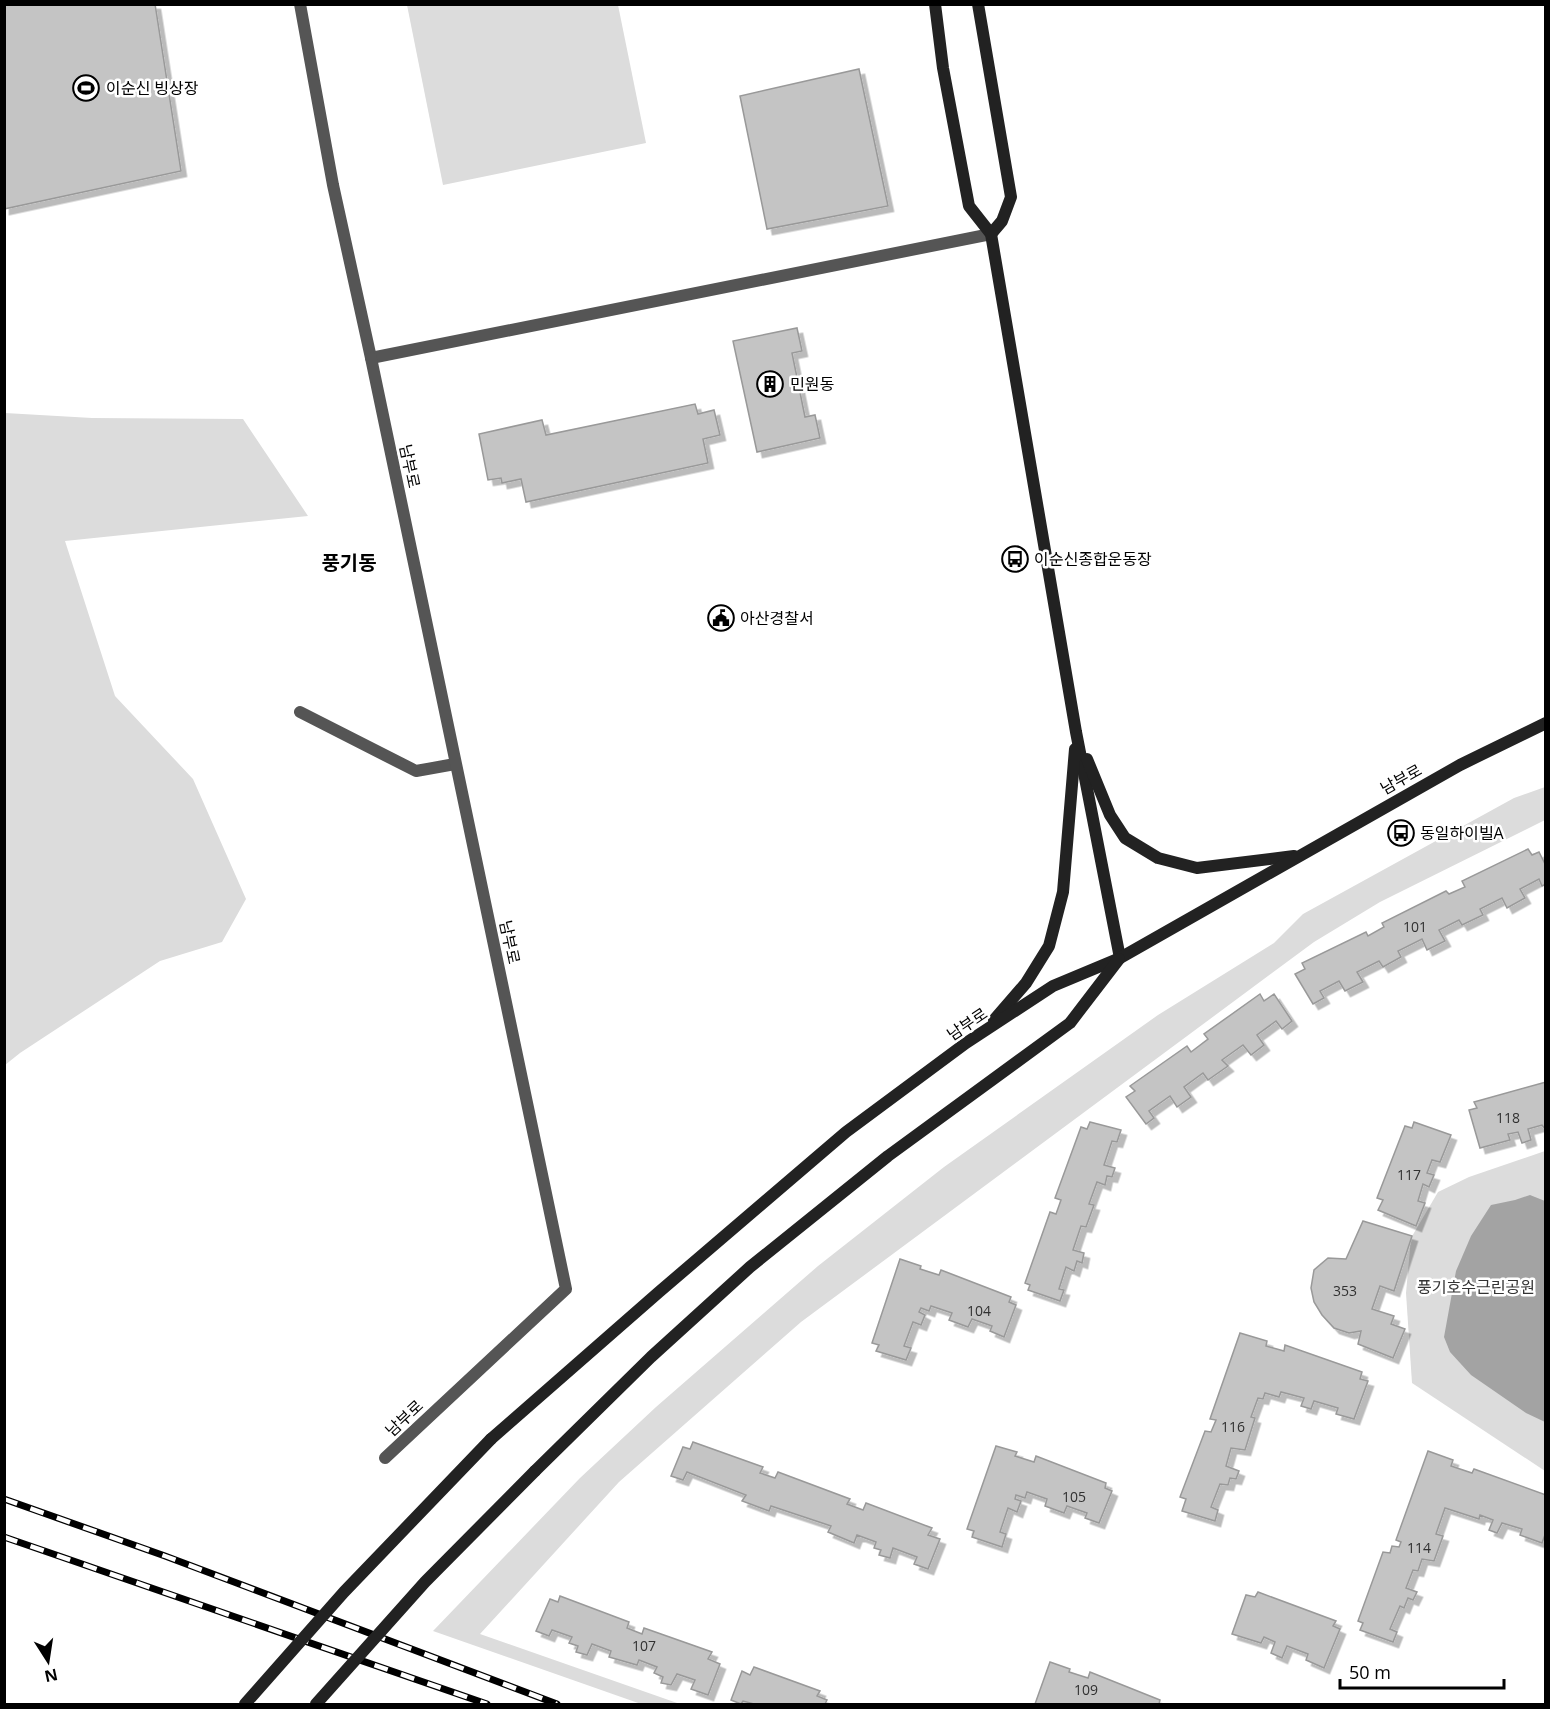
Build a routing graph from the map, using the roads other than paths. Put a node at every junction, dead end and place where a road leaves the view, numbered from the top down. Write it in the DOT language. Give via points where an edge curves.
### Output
graph roads {
  1 [pos="300,4"];
  2 [pos="934,4"];
  3 [pos="978,4"];
  4 [pos="991,234"];
  5 [pos="371,358"];
  6 [pos="300,712"];
  7 [pos="1545,723"];
  8 [pos="1076,732"];
  9 [pos="455,764"];
  10 [pos="1298,856"];
  11 [pos="1119,958"];
  12 [pos="985,1030"];
  13 [pos="385,1458"];
  14 [pos="244,1704"];
  15 [pos="316,1704"];
  1 -- 5 [label="street, 남부로" via="333,184"];
  2 -- 4 [label="main road" via="969,206"];
  3 -- 4 [label="main road" via="1011,197 1002,221"];
  4 -- 5 [label="street"];
  4 -- 8 [label="main road"];
  5 -- 9 [label="street, 남부로"];
  6 -- 9 [label="street" via="416,771"];
  7 -- 10 [label="main road, 남부로" via="1460,765"];
  8 -- 10 [label="main road" via="1120,831 1158,858 1197,868"];
  8 -- 11 [label="main road"];
  8 -- 12 [label="main road" via="1063,892 1049,946 1026,983"];
  9 -- 13 [label="street, 남부로" via="566,1289"];
  10 -- 11 [label="main road, 남부로"];
  11 -- 12 [label="main road, 남부로" via="1053,986"];
  11 -- 15 [label="main road, 남부로, bridge" via="1070,1023 888,1156 750,1267 651,1357 425,1582"];
  12 -- 14 [label="main road, 남부로, bridge" via="846,1132 491,1439 344,1592"];
}
